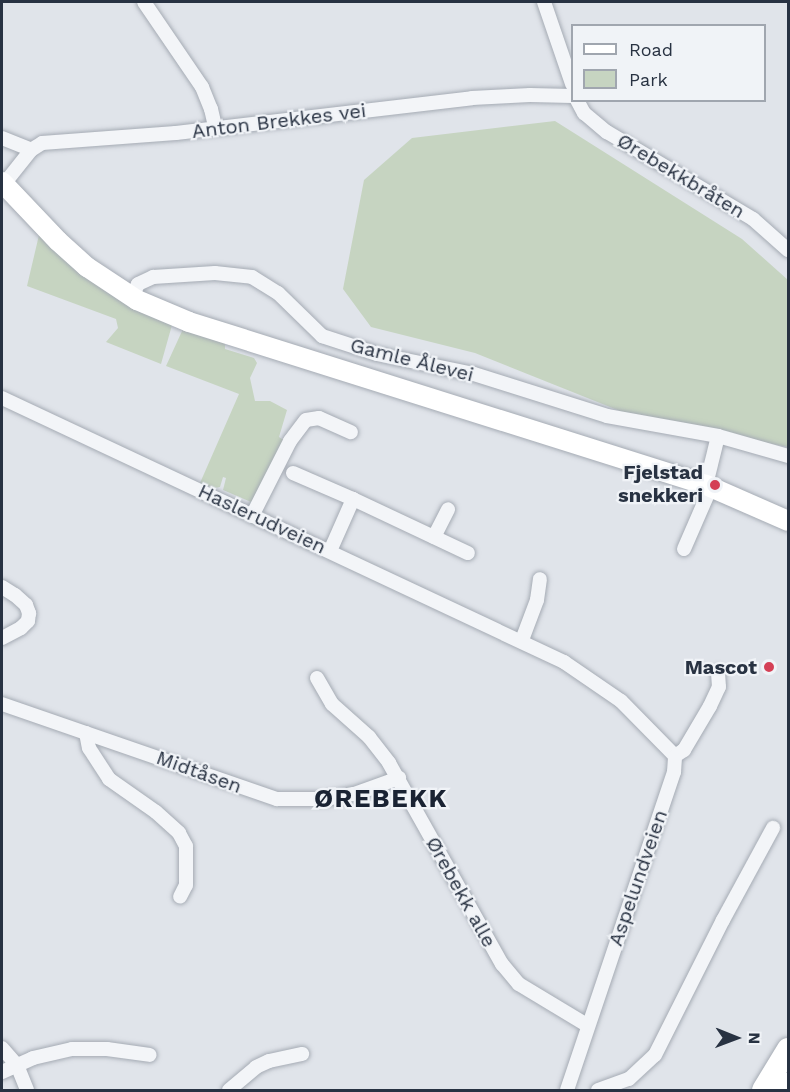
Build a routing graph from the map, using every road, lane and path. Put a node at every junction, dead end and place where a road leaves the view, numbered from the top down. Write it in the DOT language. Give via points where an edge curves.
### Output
graph roads {
  1 [pos="144,2"];
  2 [pos="544,2"];
  3 [pos="571,78"];
  4 [pos="571,96"];
  5 [pos="578,102"];
  6 [pos="215,127"];
  7 [pos="2,138"];
  8 [pos="31,150"];
  9 [pos="3,183"];
  10 [pos="789,250"];
  11 [pos="132,297"];
  12 [pos="2,398"];
  13 [pos="351,432"];
  14 [pos="718,436"];
  15 [pos="789,456"];
  16 [pos="293,473"];
  17 [pos="708,486"];
  18 [pos="353,499"];
  19 [pos="448,509"];
  20 [pos="252,516"];
  21 [pos="789,521"];
  22 [pos="434,537"];
  23 [pos="684,549"];
  24 [pos="330,551"];
  25 [pos="468,553"];
  26 [pos="540,579"];
  27 [pos="2,587"];
  28 [pos="2,638"];
  29 [pos="522,640"];
  30 [pos="718,673"];
  31 [pos="316,678"];
  32 [pos="2,705"];
  33 [pos="86,733"];
  34 [pos="675,756"];
  35 [pos="399,778"];
  36 [pos="773,828"];
  37 [pos="180,897"];
  38 [pos="586,1025"];
  39 [pos="2,1048"];
  40 [pos="789,1048"];
  41 [pos="302,1054"];
  42 [pos="150,1055"];
  43 [pos="17,1065"];
  44 [pos="789,1065"];
  45 [pos="2,1072"];
  46 [pos="789,1084"];
  47 [pos="27,1090"];
  48 [pos="229,1090"];
  49 [pos="567,1090"];
  50 [pos="598,1090"];
  51 [pos="763,1090"];
  52 [pos="774,1090"];
  53 [pos="785,1090"];
  1 -- 6 [label="street" via="202,87"];
  2 -- 3 [label="street"];
  4 -- 6 [label="street, Anton Brekkes vei" via="472,98"];
  5 -- 10 [label="street, Ørebekkbråten" via="584,113 607,132 753,219"];
  6 -- 8 [label="street, Anton Brekkes vei" via="42,143"];
  7 -- 8 [label="street"];
  8 -- 9 [label="street"];
  9 -- 11 [label="main road, Gamle Ålevei" via="80,261"];
  11 -- 14 [label="street, Gamle Ålevei" via="138,284 153,277 237,273 278,293 322,336 377,354 474,374 607,416"];
  11 -- 17 [label="main road, Gamle Ålevei" via="189,322"];
  12 -- 20 [label="street, Haslerudveien"];
  13 -- 20 [label="street" via="339,418 312,418 298,427"];
  14 -- 15 [label="street, Gamle Ålevei"];
  14 -- 17 [label="street"];
  16 -- 18 [label="street"];
  17 -- 21 [label="main road, Gamle Ålevei"];
  17 -- 23 [label="street"];
  18 -- 22 [label="street"];
  18 -- 24 [label="street"];
  19 -- 22 [label="street"];
  20 -- 24 [label="street, Haslerudveien"];
  22 -- 25 [label="street"];
  24 -- 29 [label="street, Haslerudveien"];
  26 -- 29 [label="street" via="537,600"];
  27 -- 28 [label="street" via="15,595 29,613 21,628"];
  29 -- 34 [label="street, Haslerudveien" via="593,680 621,701"];
  30 -- 34 [label="street, Aspelundveien" via="719,687 710,706 684,750"];
  31 -- 35 [label="street, Ørebekk alle" via="332,704 369,737"];
  32 -- 33 [label="street, Midtåsen"];
  33 -- 35 [label="street, Midtåsen" via="277,799 326,800"];
  33 -- 37 [label="street" via="88,748 109,779 180,833 186,846 186,885"];
  34 -- 38 [label="street, Aspelundveien" via="674,772"];
  35 -- 38 [label="street, Ørebekk alle" via="502,964 519,984"];
  36 -- 50 [label="street" via="655,1055 629,1079"];
  38 -- 49 [label="street, Aspelundveien"];
  39 -- 43 [label="street"];
  40 -- 51 [label="highway"];
  41 -- 48 [label="street" via="262,1064"];
  42 -- 43 [label="street" via="72,1049"];
  43 -- 45 [label="street"];
  43 -- 47 [label="street"];
  44 -- 52 [label="highway"];
  46 -- 53 [label="highway"];
}
